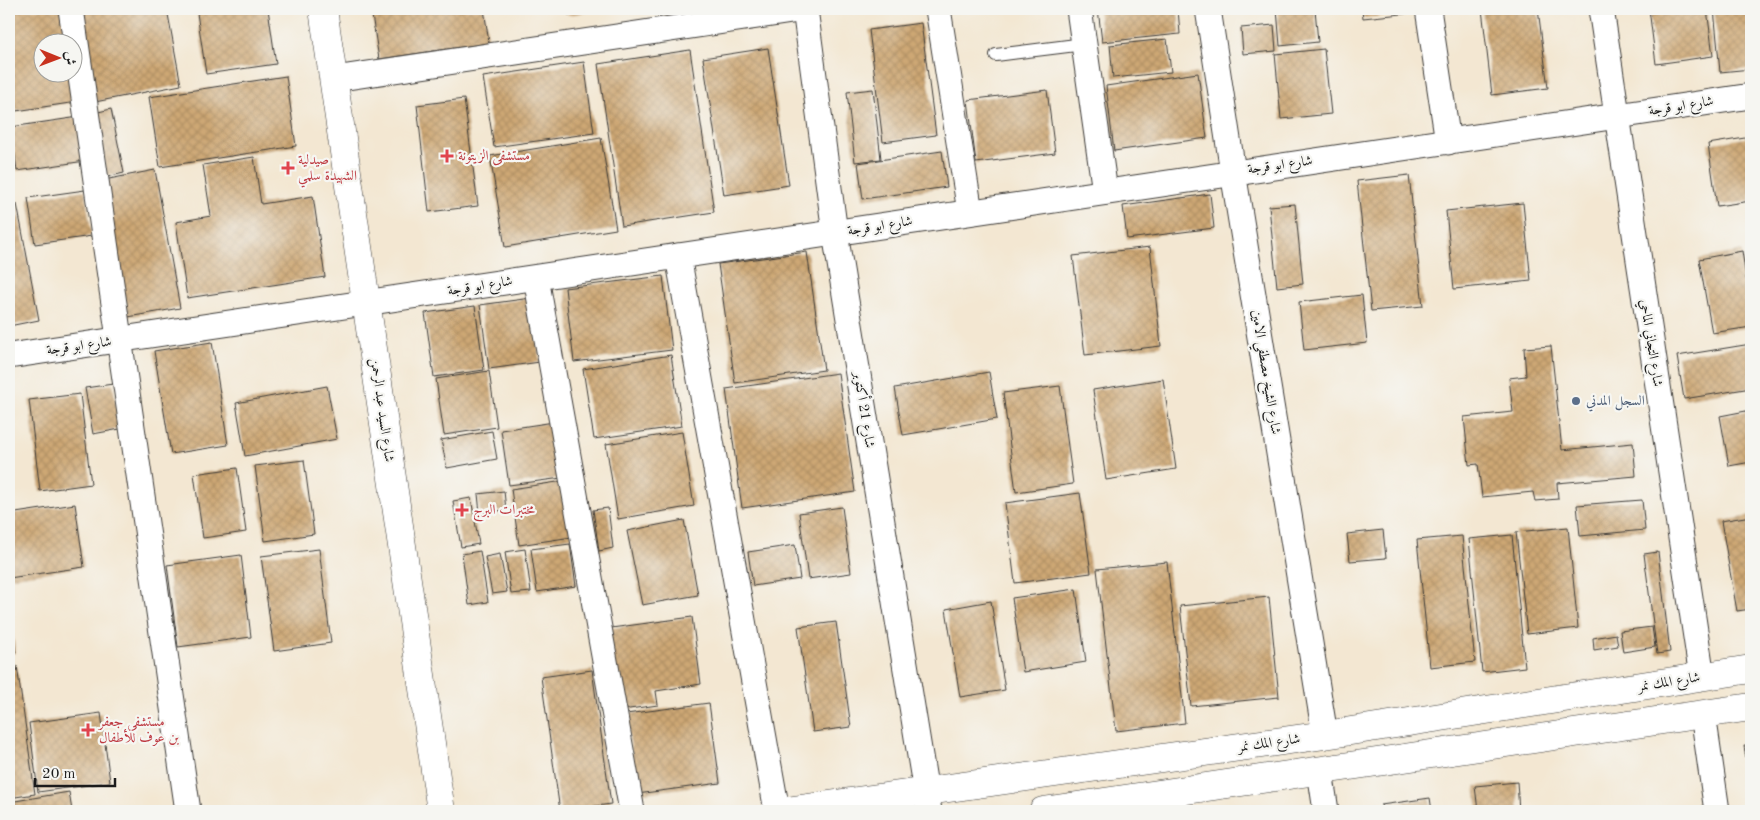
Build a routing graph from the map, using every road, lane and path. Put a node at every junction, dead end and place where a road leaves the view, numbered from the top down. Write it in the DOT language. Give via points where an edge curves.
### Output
graph roads {
  1 [pos="71,9"];
  2 [pos="323,9"];
  3 [pos="805,9"];
  4 [pos="1079,9"];
  5 [pos="1208,9"];
  6 [pos="1428,9"];
  7 [pos="1601,9"];
  8 [pos="938,10"];
  9 [pos="1084,44"];
  10 [pos="996,55"];
  11 [pos="334,79"];
  12 [pos="1751,96"];
  13 [pos="1617,116"];
  14 [pos="1448,142"];
  15 [pos="1233,172"];
  16 [pos="1105,192"];
  17 [pos="970,212"];
  18 [pos="835,233"];
  19 [pos="678,256"];
  20 [pos="536,278"];
  21 [pos="366,304"];
  22 [pos="119,340"];
  23 [pos="9,356"];
  24 [pos="1751,669"];
  25 [pos="1702,676"];
  26 [pos="1751,707"];
  27 [pos="1703,714"];
  28 [pos="1325,735"];
  29 [pos="1320,771"];
  30 [pos="927,802"];
  31 [pos="1120,806"];
  32 [pos="188,811"];
  33 [pos="441,811"];
  34 [pos="632,811"];
  35 [pos="777,811"];
  36 [pos="786,811"];
  37 [pos="1043,811"];
  38 [pos="1326,811"];
  39 [pos="1718,811"];
  1 -- 22 [label="street"];
  2 -- 11 [label="main road, شارع السيد عبد الرحمن"];
  3 -- 11 [label="street"];
  3 -- 18 [label="street, شارع 21 أكتوبر"];
  4 -- 9 [label="street"];
  5 -- 15 [label="street, شارع الشيخ مصطفي الامين"];
  6 -- 14 [label="street"];
  7 -- 13 [label="street, شارع التجاني الماحي"];
  8 -- 17 [label="street"];
  9 -- 10 [label="lane"];
  9 -- 16 [label="street"];
  11 -- 21 [label="main road, شارع السيد عبد الرحمن"];
  12 -- 13 [label="street, شارع ابو قرجة"];
  13 -- 14 [label="street, شارع ابو قرجة"];
  13 -- 25 [label="street, شارع التجاني الماحي"];
  14 -- 15 [label="street, شارع ابو قرجة"];
  15 -- 16 [label="street, شارع ابو قرجة"];
  15 -- 28 [label="street, شارع الشيخ مصطفي الامين"];
  16 -- 17 [label="street, شارع ابو قرجة"];
  17 -- 18 [label="street, شارع ابو قرجة"];
  18 -- 19 [label="street, شارع ابو قرجة"];
  18 -- 30 [label="street, شارع 21 أكتوبر"];
  19 -- 20 [label="street, شارع ابو قرجة"];
  19 -- 35 [label="street"];
  20 -- 21 [label="street, شارع ابو قرجة"];
  20 -- 34 [label="street"];
  21 -- 22 [label="street, شارع ابو قرجة"];
  21 -- 33 [label="main road, شارع السيد عبد الرحمن"];
  22 -- 23 [label="street, شارع ابو قرجة"];
  22 -- 32 [label="street"];
  24 -- 25 [label="main road, شارع المك نمر"];
  25 -- 28 [label="main road, شارع المك نمر"];
  26 -- 27 [label="main road"];
  27 -- 29 [label="main road"];
  27 -- 39 [label="street"];
  28 -- 30 [label="main road, شارع المك نمر"];
  29 -- 31 [label="main road"];
  29 -- 38 [label="street"];
  30 -- 36 [label="main road, شارع المك نمر"];
  31 -- 37 [label="main road"];
}
